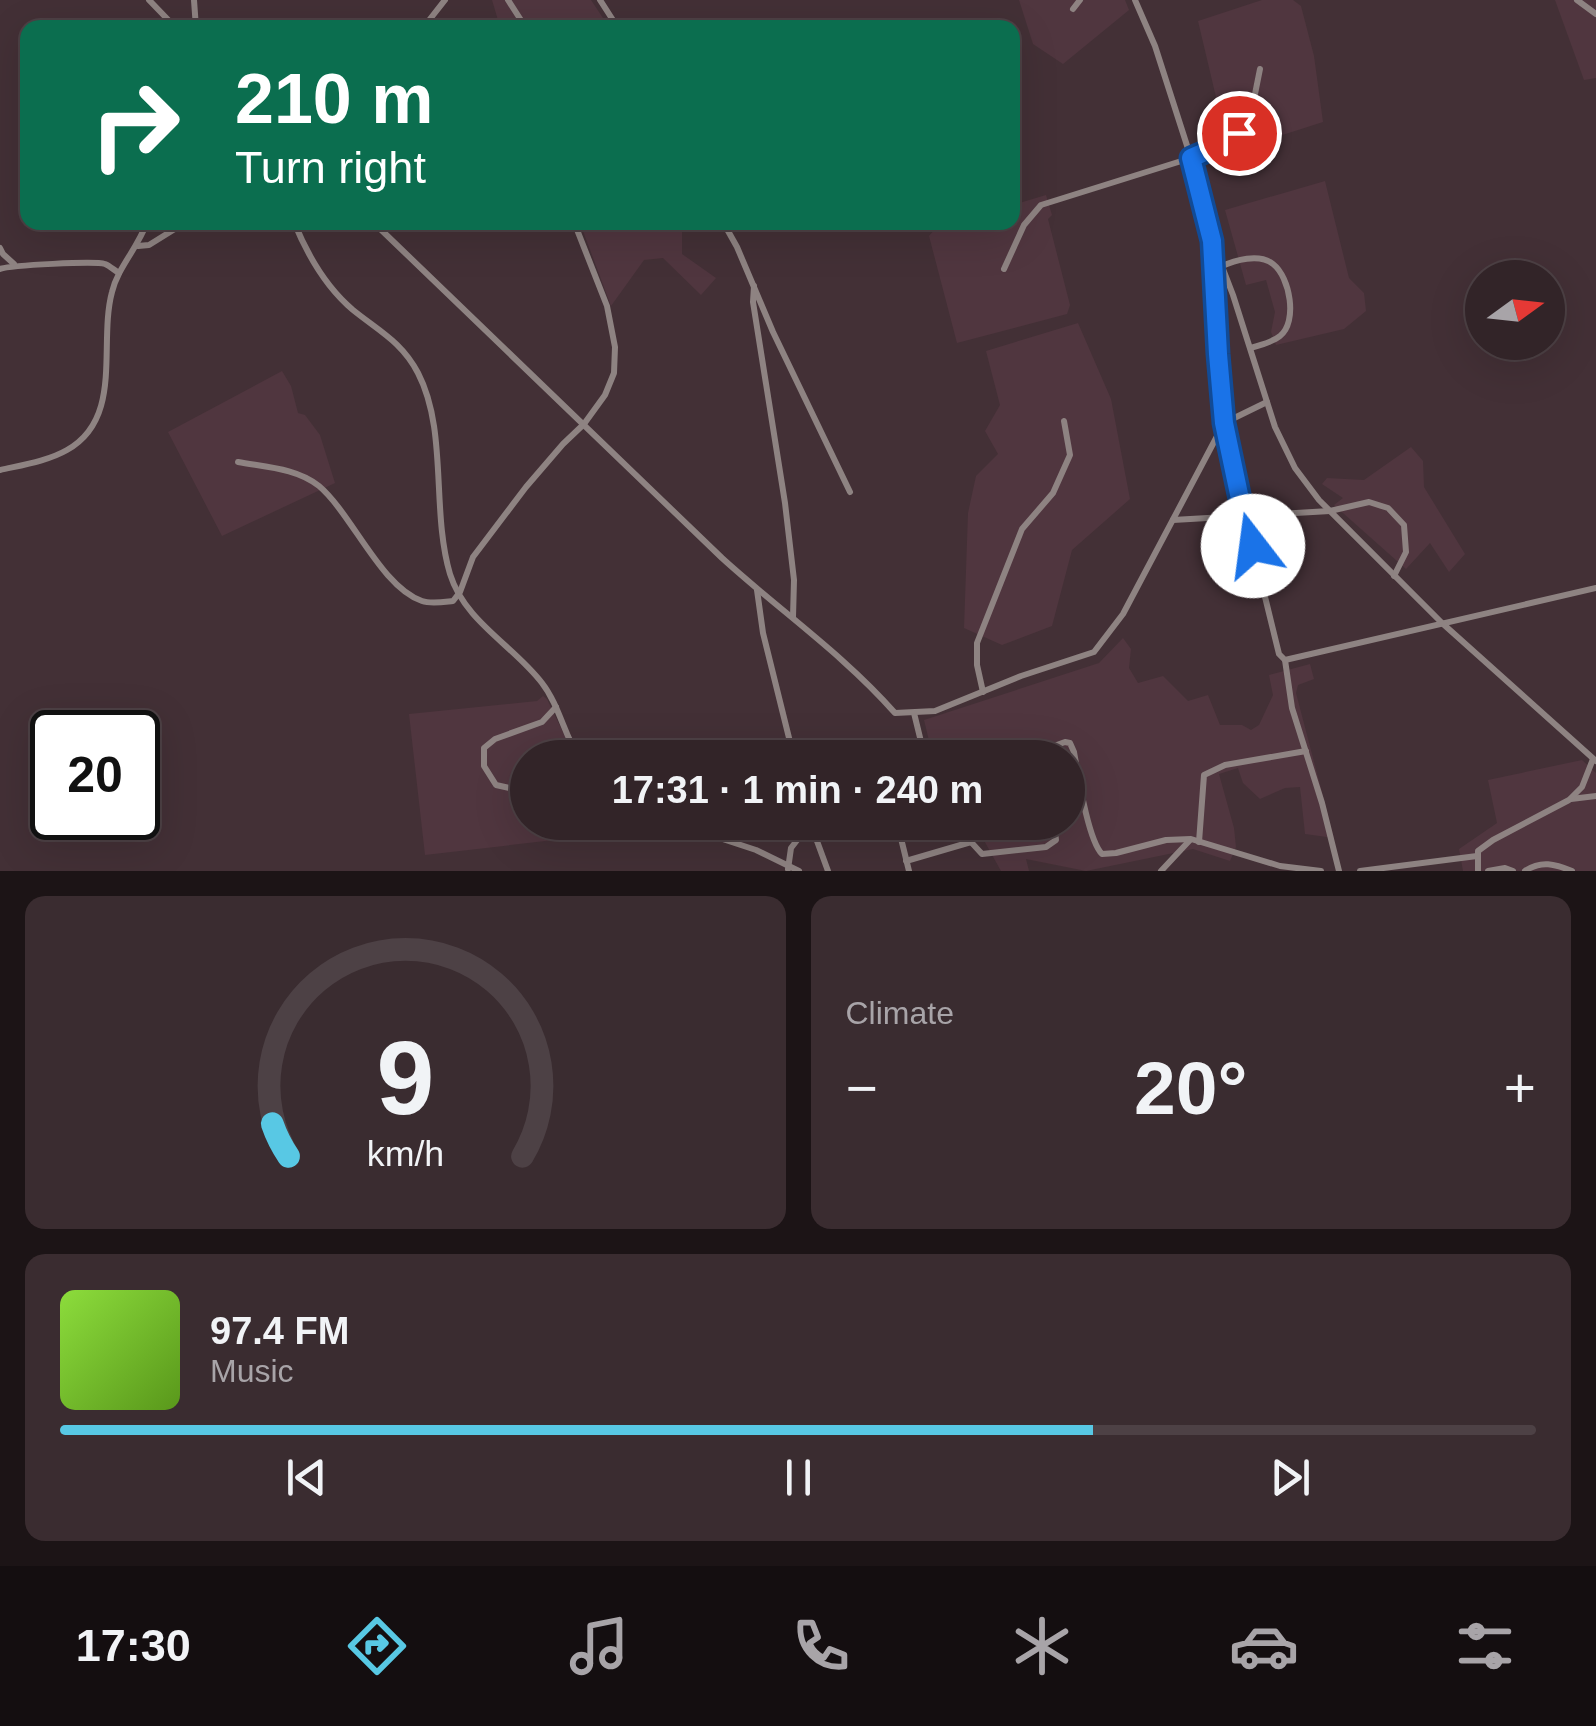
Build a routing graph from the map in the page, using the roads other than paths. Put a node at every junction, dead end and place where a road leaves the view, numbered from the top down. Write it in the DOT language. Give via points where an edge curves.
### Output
graph roads {
  1 [pos="149,0"];
  2 [pos="445,0"];
  3 [pos="1080,0"];
  4 [pos="1135,0"];
  5 [pos="1577,0"];
  6 [pos="1073,9"];
  7 [pos="1596,14"];
  8 [pos="168,20"];
  9 [pos="429,20"];
  10 [pos="1260,69"];
  11 [pos="1191,158"];
  12 [pos="143,230"];
  13 [pos="173,230"];
  14 [pos="298,230"];
  15 [pos="381,230"];
  16 [pos="577,230"];
  17 [pos="727,230"];
  18 [pos="137,246"];
  19 [pos="0,248"];
  20 [pos="1212,260"];
  21 [pos="14,265"];
  22 [pos="1220,267"];
  23 [pos="0,269"];
  24 [pos="1004,269"];
  25 [pos="119,272"];
  26 [pos="754,286"];
  27 [pos="1251,348"];
  28 [pos="1268,402"];
  29 [pos="1064,422"];
  30 [pos="1224,423"];
  31 [pos="584,424"];
  32 [pos="238,462"];
  33 [pos="0,470"];
  34 [pos="850,492"];
  35 [pos="1330,512"];
  36 [pos="1245,518"];
  37 [pos="1172,520"];
  38 [pos="1394,576"];
  39 [pos="1596,588"];
  40 [pos="757,590"];
  41 [pos="458,595"];
  42 [pos="793,618"];
  43 [pos="1442,623"];
  44 [pos="1286,660"];
  45 [pos="983,692"];
  46 [pos="556,707"];
  47 [pos="914,713"];
  48 [pos="570,740"];
  49 [pos="790,740"];
  50 [pos="921,740"];
  51 [pos="1306,751"];
  52 [pos="1595,760"];
  53 [pos="510,788"];
  54 [pos="1596,796"];
  55 [pos="1570,800"];
  56 [pos="1085,802"];
  57 [pos="726,840"];
  58 [pos="797,840"];
  59 [pos="815,840"];
  60 [pos="901,840"];
  61 [pos="1056,840"];
  62 [pos="1195,840"];
  63 [pos="972,842"];
  64 [pos="1477,856"];
  65 [pos="906,861"];
  66 [pos="788,869"];
  67 [pos="1403,869"];
  68 [pos="800,871"];
  69 [pos="828,871"];
  70 [pos="909,871"];
  71 [pos="1161,871"];
  72 [pos="1321,871"];
  73 [pos="1340,871"];
  74 [pos="1360,871"];
  75 [pos="1478,871"];
  76 [pos="1488,871"];
  77 [pos="1512,871"];
  78 [pos="1524,871"];
  79 [pos="1572,871"];
  1 -- 8 [label="lane"];
  2 -- 9 [label="lane"];
  3 -- 6 [label="lane"];
  4 -- 11 [label="lane"];
  5 -- 7 [label="lane"];
  10 -- 11 [label="lane" via="1254,104 1239,133"];
  11 -- 20 [label="lane"];
  11 -- 24 [label="lane" via="1041,205"];
  12 -- 18 [label="lane"];
  13 -- 18 [label="lane"];
  14 -- 41 [label="lane" via="335,292 395,341 419,375 434,433 438,512"];
  15 -- 31 [label="lane"];
  16 -- 31 [label="lane" via="615,347 605,396"];
  17 -- 26 [label="lane"];
  18 -- 25 [label="lane"];
  19 -- 21 [label="lane"];
  20 -- 22 [label="lane"];
  20 -- 30 [label="lane"];
  21 -- 23 [label="lane"];
  21 -- 25 [label="lane" via="104,264"];
  22 -- 27 [label="lane"];
  22 -- 27 [label="lane" via="1260,258 1274,264 1284,280 1288,326"];
  25 -- 33 [label="lane" via="108,312 104,395 92,428 67,450"];
  26 -- 34 [label="lane"];
  26 -- 42 [label="lane" via="785,503"];
  27 -- 28 [label="lane"];
  28 -- 30 [label="lane"];
  28 -- 35 [label="lane" via="1295,468"];
  29 -- 45 [label="lane" via="1070,455 1052,493 1022,529 977,643"];
  30 -- 36 [label="lane"];
  30 -- 37 [label="lane"];
  31 -- 40 [label="lane"];
  31 -- 41 [label="lane" via="473,558"];
  32 -- 41 [label="lane" via="300,474 318,486 384,570 422,602"];
  35 -- 36 [label="lane"];
  35 -- 38 [label="lane"];
  35 -- 38 [label="lane" via="1370,502 1388,508 1404,526 1406,552"];
  36 -- 37 [label="lane"];
  36 -- 44 [label="lane" via="1279,654"];
  37 -- 45 [label="lane" via="1123,614 1094,652"];
  38 -- 43 [label="lane"];
  39 -- 43 [label="lane"];
  40 -- 42 [label="lane"];
  40 -- 49 [label="lane"];
  41 -- 46 [label="lane" via="525,662"];
  42 -- 47 [label="lane" via="894,712"];
  43 -- 44 [label="lane"];
  43 -- 52 [label="lane"];
  44 -- 51 [label="lane"];
  45 -- 47 [label="lane"];
  46 -- 48 [label="lane"];
  46 -- 53 [label="lane" via="542,722 484,748 484,766 496,785"];
  47 -- 50 [label="lane"];
  51 -- 62 [label="lane" via="1204,775"];
  51 -- 73 [label="lane"];
  52 -- 55 [label="lane"];
  54 -- 55 [label="lane"];
  55 -- 64 [label="lane" via="1493,840"];
  56 -- 62 [label="lane" via="1102,854"];
  57 -- 66 [label="lane"];
  58 -- 66 [label="lane"];
  59 -- 69 [label="lane"];
  60 -- 65 [label="lane"];
  61 -- 63 [label="lane" via="1046,848 982,854"];
  62 -- 71 [label="lane"];
  62 -- 72 [label="lane"];
  63 -- 65 [label="lane"];
  64 -- 67 [label="lane"];
  64 -- 75 [label="lane"];
  65 -- 70 [label="lane"];
  66 -- 68 [label="lane"];
  67 -- 74 [label="lane"];
  76 -- 77 [label="lane"];
  78 -- 79 [label="lane" via="1556,863"];
}
